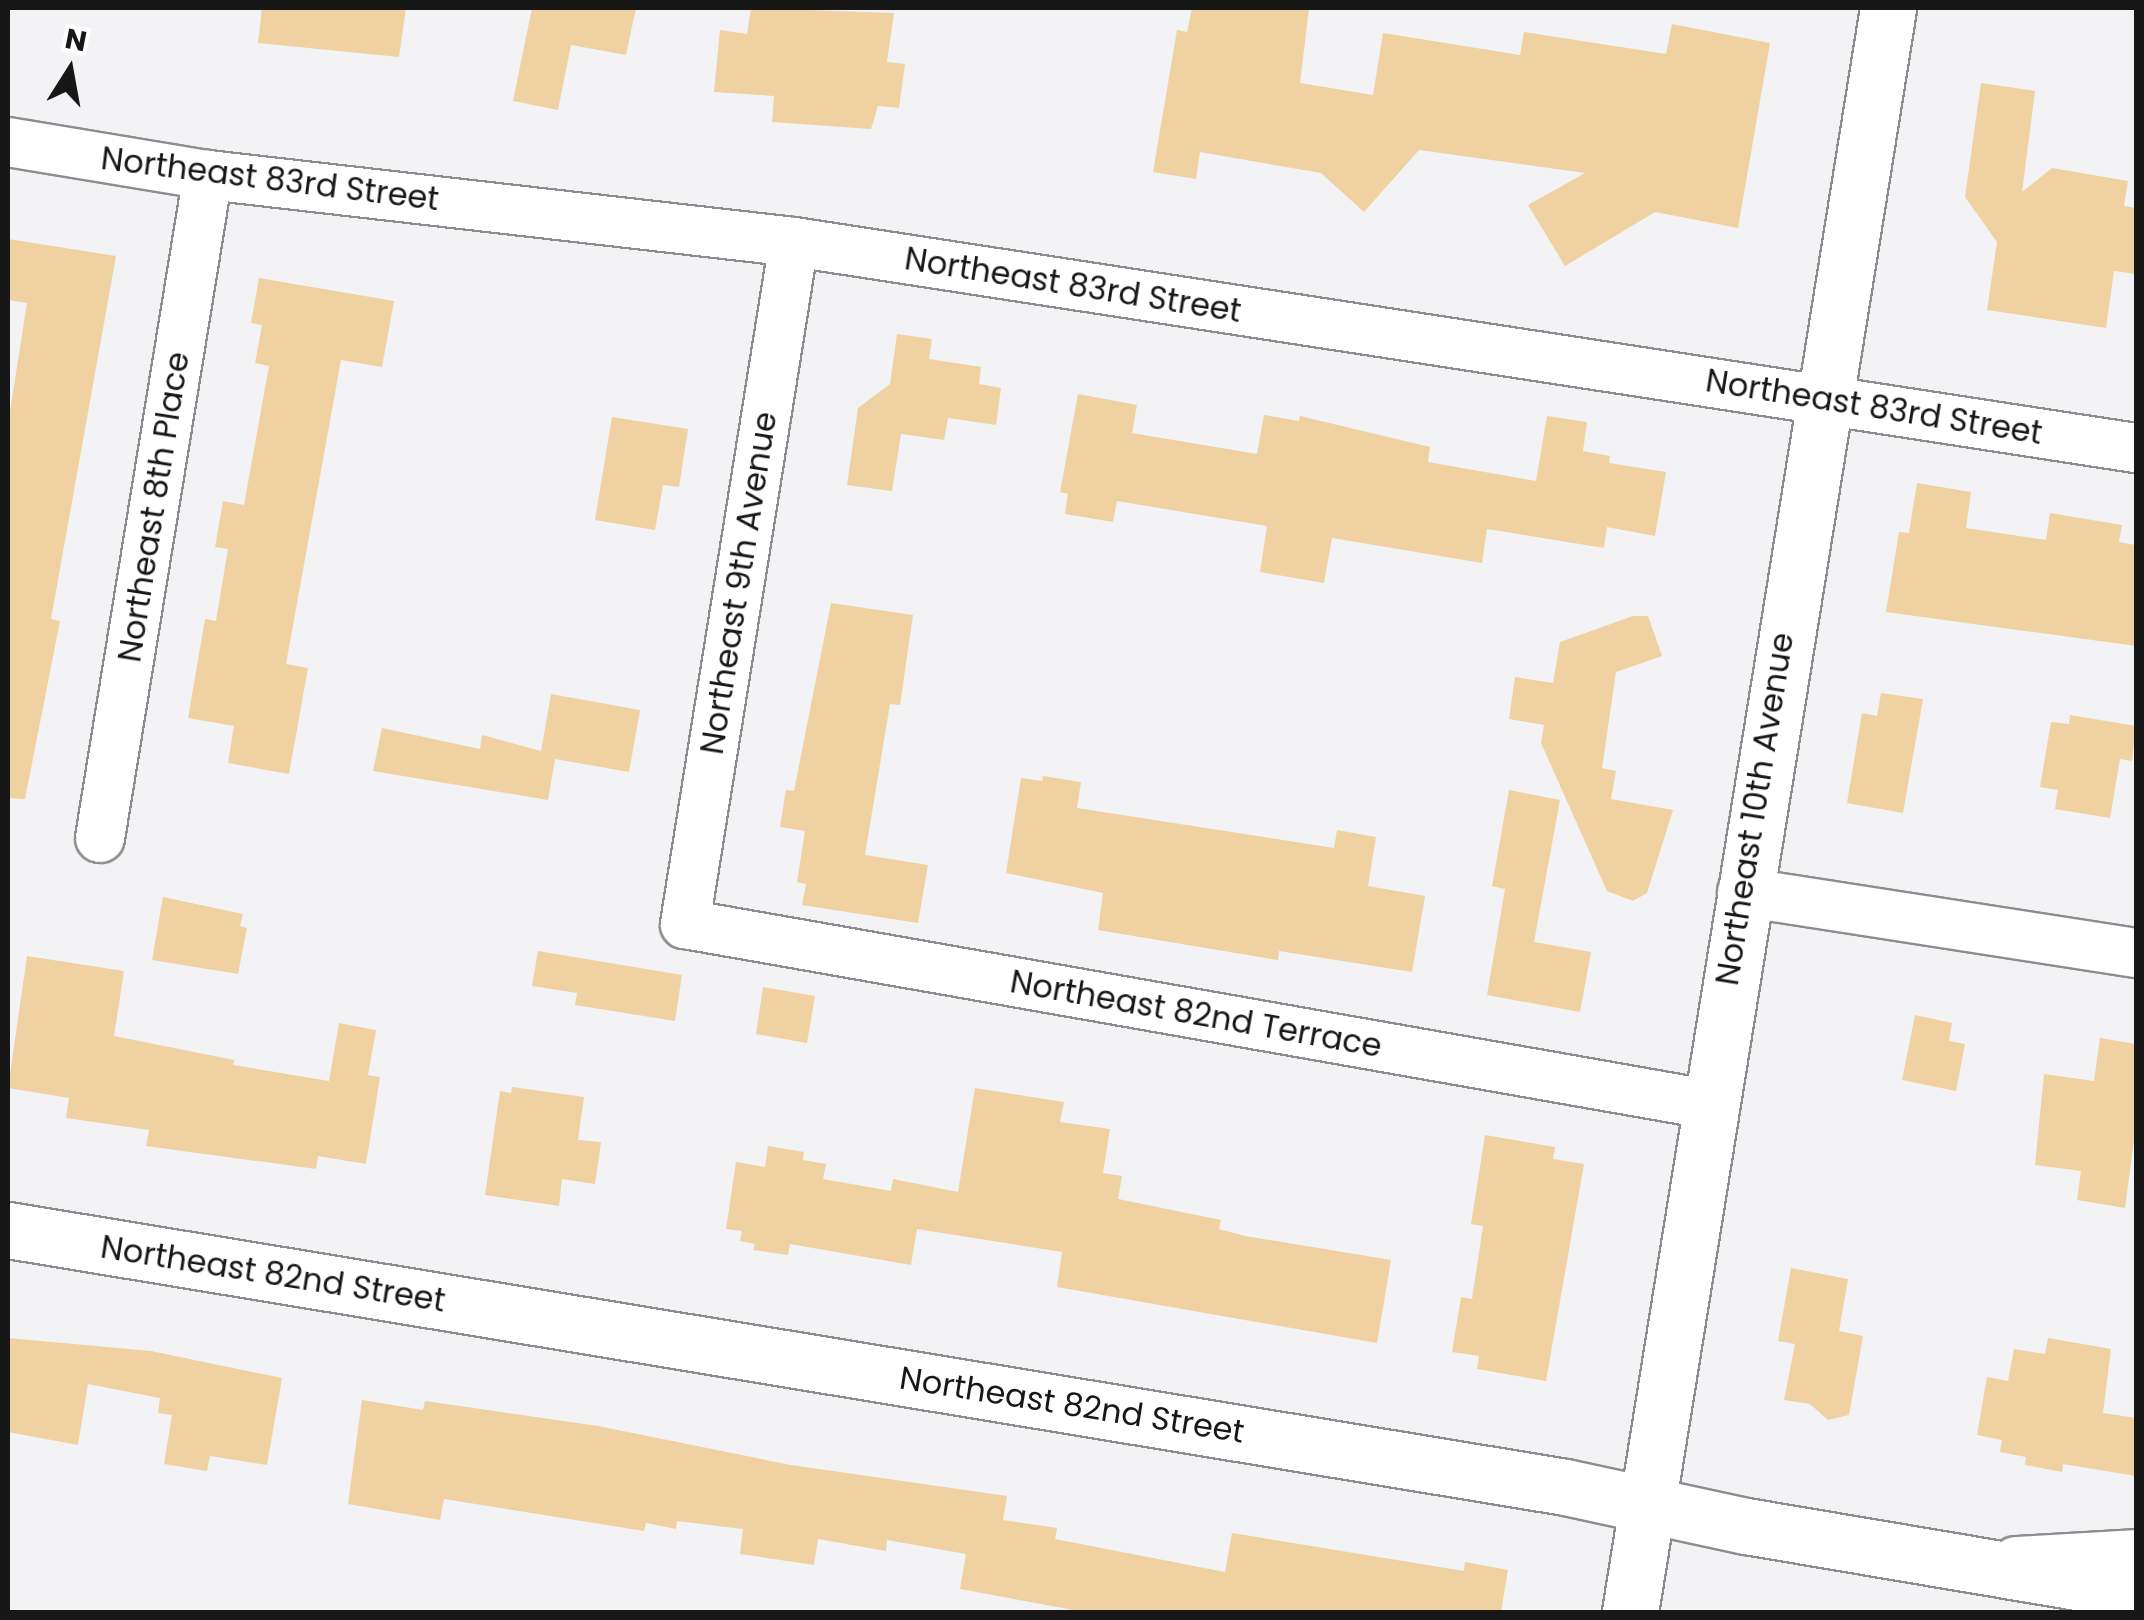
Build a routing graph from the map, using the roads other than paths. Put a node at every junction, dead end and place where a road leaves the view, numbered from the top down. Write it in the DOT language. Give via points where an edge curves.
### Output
graph roads {
  1 [pos="1888,8"];
  2 [pos="8,142"];
  3 [pos="208,175"];
  4 [pos="794,242"];
  5 [pos="1821,399"];
  6 [pos="2136,448"];
  7 [pos="100,838"];
  8 [pos="1742,892"];
  9 [pos="684,924"];
  10 [pos="2136,953"];
  11 [pos="1707,1104"];
  12 [pos="8,1230"];
  13 [pos="1645,1504"];
  14 [pos="2136,1554"];
  15 [pos="1976,1565"];
  16 [pos="2136,1592"];
  17 [pos="1630,1612"];
  1 -- 5 [label="main road, Northeast 10th Avenue"];
  2 -- 3 [label="street, Northeast 83rd Street"];
  3 -- 4 [label="street, Northeast 83rd Street"];
  3 -- 7 [label="street, Northeast 8th Place"];
  4 -- 5 [label="street, Northeast 83rd Street"];
  4 -- 9 [label="street, Northeast 9th Avenue"];
  5 -- 6 [label="street, Northeast 83rd Street"];
  5 -- 8 [label="main road, Northeast 10th Avenue"];
  8 -- 10 [label="street"];
  8 -- 11 [label="main road, Northeast 10th Avenue"];
  9 -- 11 [label="street, Northeast 82nd Terrace"];
  11 -- 13 [label="main road, Northeast 10th Avenue"];
  12 -- 13 [label="main road, Northeast 82nd Street"];
  13 -- 15 [label="main road, Northeast 82nd Street"];
  13 -- 17 [label="main road, Northeast 10th Avenue"];
  14 -- 15 [label="street, Northeast 82nd Street"];
  15 -- 16 [label="main road"];
}
